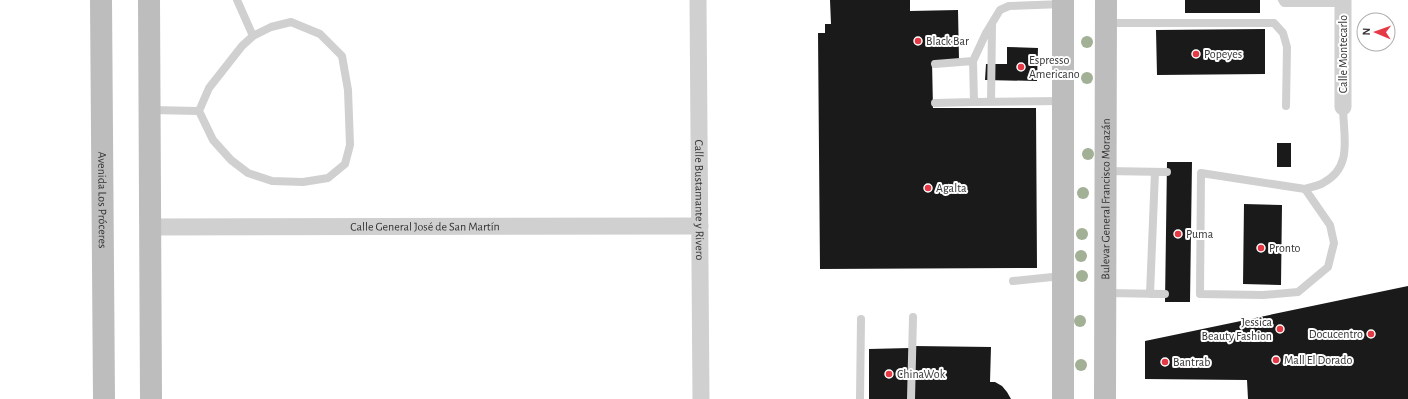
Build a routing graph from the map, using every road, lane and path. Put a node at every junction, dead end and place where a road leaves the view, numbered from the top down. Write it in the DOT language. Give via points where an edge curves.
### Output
graph roads {
  1 [pos="101,0"];
  2 [pos="149,0"];
  3 [pos="237,0"];
  4 [pos="698,0"];
  5 [pos="1106,0"];
  6 [pos="1282,0"];
  7 [pos="1063,2"];
  8 [pos="1343,2"];
  9 [pos="992,23"];
  10 [pos="1106,23"];
  11 [pos="253,36"];
  12 [pos="973,61"];
  13 [pos="935,64"];
  14 [pos="1063,101"];
  15 [pos="974,102"];
  16 [pos="991,102"];
  17 [pos="935,104"];
  18 [pos="1286,106"];
  19 [pos="1343,107"];
  20 [pos="150,110"];
  21 [pos="199,111"];
  22 [pos="1106,171"];
  23 [pos="1155,172"];
  24 [pos="1167,172"];
  25 [pos="1305,189"];
  26 [pos="700,226"];
  27 [pos="150,227"];
  28 [pos="1063,276"];
  29 [pos="1013,281"];
  30 [pos="1105,293"];
  31 [pos="1150,294"];
  32 [pos="1165,294"];
  33 [pos="913,317"];
  34 [pos="861,319"];
  35 [pos="104,399"];
  36 [pos="151,399"];
  37 [pos="701,399"];
  38 [pos="860,399"];
  39 [pos="911,399"];
  40 [pos="1064,399"];
  41 [pos="1105,399"];
  1 -- 35 [label="main road, Avenida Los Próceres"];
  2 -- 20 [label="main road"];
  3 -- 11 [label="lane"];
  4 -- 26 [label="street, Calle Bustamante y Rivero"];
  5 -- 10 [label="main road, Bulevar General Francisco Morazán"];
  6 -- 8 [label="lane" via="1284,3"];
  7 -- 9 [label="lane" via="1009,6 1000,10"];
  7 -- 14 [label="main road"];
  8 -- 19 [label="street, Calle Montecarlo"];
  9 -- 12 [label="lane"];
  9 -- 16 [label="lane"];
  10 -- 18 [label="lane" via="1274,23 1283,33 1286,46"];
  10 -- 22 [label="main road, Bulevar General Francisco Morazán"];
  11 -- 21 [label="lane" via="209,88"];
  11 -- 21 [label="lane" via="271,27 291,22 320,34 342,56 348,90 350,145 344,164 328,178 303,182 272,181 248,173 231,160 213,140"];
  12 -- 13 [label="lane"];
  12 -- 15 [label="lane"];
  14 -- 16 [label="lane"];
  14 -- 28 [label="main road"];
  15 -- 16 [label="lane"];
  15 -- 17 [label="lane"];
  19 -- 25 [label="lane" via="1346,150 1337,173 1323,183"];
  20 -- 21 [label="lane"];
  20 -- 27 [label="main road"];
  22 -- 23 [label="lane"];
  22 -- 30 [label="main road, Bulevar General Francisco Morazán"];
  23 -- 24 [label="lane"];
  23 -- 31 [label="lane"];
  25 -- 25 [label="lane" via="1330,225 1334,243 1328,267 1298,292 1263,295 1200,294 1201,173"];
  26 -- 27 [label="street, Calle General José de San Martín"];
  26 -- 37 [label="street, Calle Bustamante y Rivero"];
  27 -- 36 [label="main road"];
  28 -- 29 [label="lane"];
  28 -- 40 [label="main road"];
  30 -- 31 [label="lane"];
  30 -- 41 [label="main road, Bulevar General Francisco Morazán"];
  31 -- 32 [label="lane"];
  33 -- 39 [label="lane"];
  34 -- 38 [label="lane"];
}
